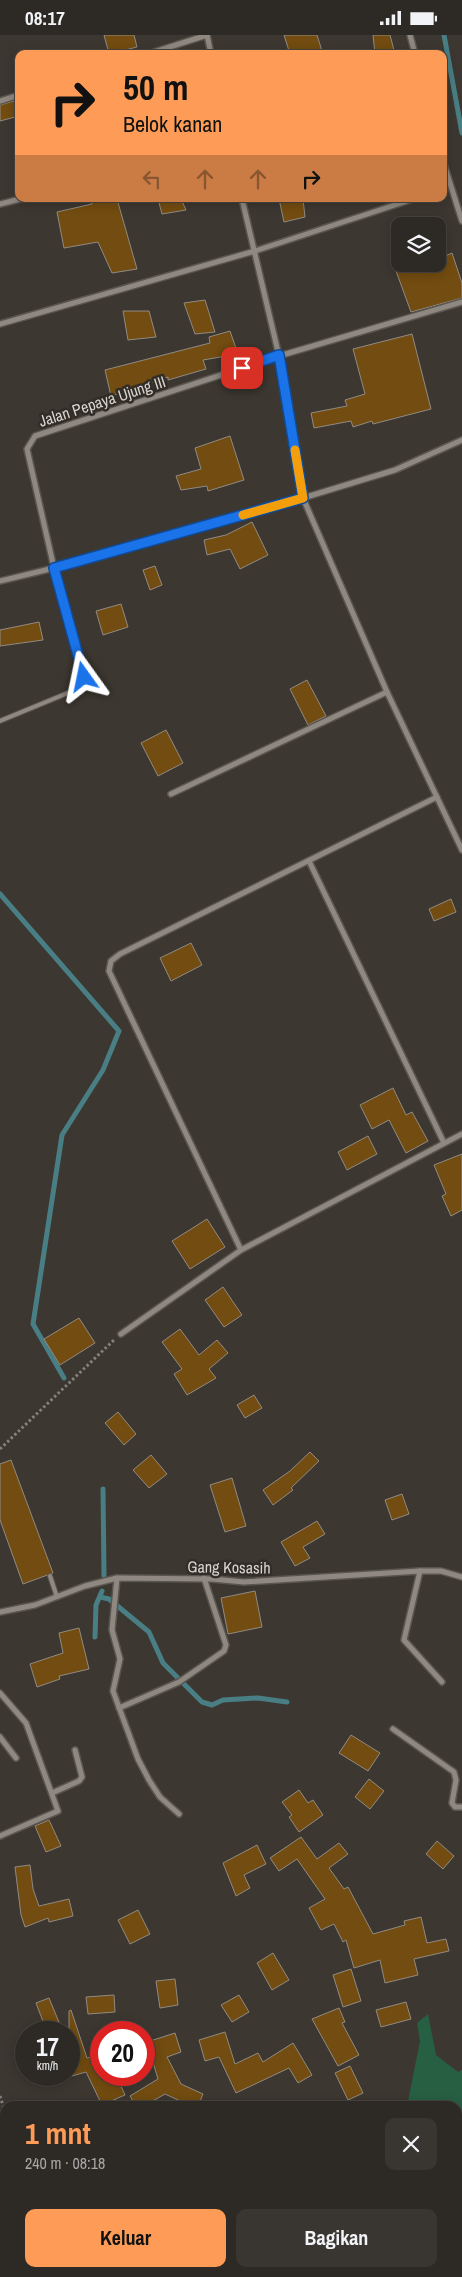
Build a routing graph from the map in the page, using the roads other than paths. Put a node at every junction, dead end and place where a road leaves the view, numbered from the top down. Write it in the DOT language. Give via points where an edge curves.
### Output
graph roads {
  1 [pos="207,35"];
  2 [pos="410,35"];
  3 [pos="160,50"];
  4 [pos="210,50"];
  5 [pos="414,50"];
  6 [pos="15,96"];
  7 [pos="0,101"];
  8 [pos="447,176"];
  9 [pos="450,187"];
  10 [pos="447,188"];
  11 [pos="15,200"];
  12 [pos="243,202"];
  13 [pos="404,202"];
  14 [pos="0,204"];
  15 [pos="462,221"];
  16 [pos="255,251"];
  17 [pos="462,302"];
  18 [pos="0,324"];
  19 [pos="279,355"];
  20 [pos="462,440"];
  21 [pos="303,498"];
  22 [pos="54,568"];
  23 [pos="0,581"];
  24 [pos="387,692"];
  25 [pos="0,721"];
  26 [pos="171,795"];
  27 [pos="437,797"];
  28 [pos="462,850"];
  29 [pos="309,861"];
  30 [pos="461,1136"];
  31 [pos="444,1143"];
  32 [pos="241,1250"];
  33 [pos="121,1334"];
  34 [pos="420,1571"];
  35 [pos="50,1576"];
  36 [pos="462,1577"];
  37 [pos="116,1578"];
  38 [pos="204,1578"];
  39 [pos="57,1597"];
  40 [pos="0,1612"];
  41 [pos="442,1682"];
  42 [pos="0,1693"];
  43 [pos="119,1709"];
  44 [pos="393,1729"];
  45 [pos="0,1737"];
  46 [pos="75,1750"];
  47 [pos="16,1758"];
  48 [pos="52,1793"];
  49 [pos="462,1807"];
  50 [pos="179,1814"];
  51 [pos="0,1836"];
  1 -- 3 [label="street"];
  1 -- 4 [label="street"];
  2 -- 5 [label="street"];
  6 -- 7 [label="street"];
  8 -- 9 [label="street"];
  9 -- 10 [label="street"];
  9 -- 15 [label="street"];
  11 -- 14 [label="street"];
  12 -- 16 [label="street"];
  13 -- 16 [label="street"];
  16 -- 18 [label="street"];
  16 -- 19 [label="street"];
  17 -- 19 [label="street, Jalan Pepaya Ujung III"];
  19 -- 21 [label="street"];
  19 -- 22 [label="street, Jalan Pepaya Ujung III" via="35,436 27,449"];
  20 -- 21 [label="street" via="395,470"];
  21 -- 22 [label="street"];
  21 -- 24 [label="street"];
  22 -- 23 [label="street"];
  22 -- 25 [label="lane" via="84,677 75,690"];
  24 -- 26 [label="street"];
  24 -- 27 [label="street"];
  27 -- 28 [label="street"];
  27 -- 29 [label="street"];
  29 -- 31 [label="street"];
  29 -- 32 [label="street" via="120,954 111,961 109,968"];
  30 -- 31 [label="street"];
  31 -- 32 [label="street"];
  32 -- 33 [label="street"];
  34 -- 36 [label="street, Gang Kosasih" via="441,1571"];
  34 -- 38 [label="street, Gang Kosasih" via="244,1583"];
  34 -- 41 [label="street" via="404,1640"];
  35 -- 39 [label="lane"];
  37 -- 38 [label="street, Gang Kosasih"];
  37 -- 39 [label="street, Gang Kosasih"];
  37 -- 43 [label="street" via="112,1630 120,1659 113,1691"];
  38 -- 43 [label="street" via="226,1645 224,1651 179,1682"];
  39 -- 40 [label="street, Gang Kosasih"];
  42 -- 48 [label="street" via="26,1723"];
  43 -- 50 [label="street" via="149,1780 160,1797"];
  44 -- 49 [label="street" via="454,1772 456,1780 452,1803 455,1807"];
  45 -- 47 [label="street"];
  46 -- 48 [label="street" via="82,1777"];
  48 -- 51 [label="street" via="58,1811"];
}
